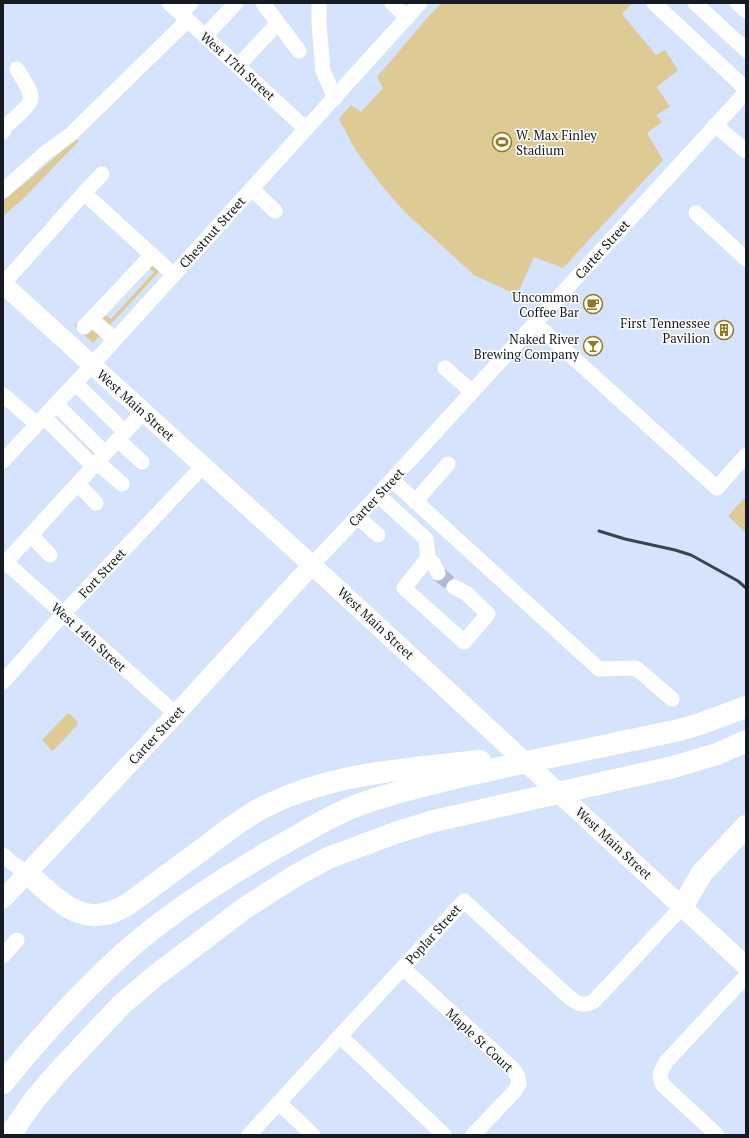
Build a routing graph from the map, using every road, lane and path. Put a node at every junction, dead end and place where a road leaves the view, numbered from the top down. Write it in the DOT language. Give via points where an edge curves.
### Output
graph roads {
  1 [pos="169,3"];
  2 [pos="236,3"];
  3 [pos="263,3"];
  4 [pos="320,3"];
  5 [pos="392,3"];
  6 [pos="420,3"];
  7 [pos="654,3"];
  8 [pos="695,3"];
  9 [pos="737,3"];
  10 [pos="746,11"];
  11 [pos="187,12"];
  12 [pos="407,18"];
  13 [pos="278,23"];
  14 [pos="206,36"];
  15 [pos="746,50"];
  16 [pos="299,51"];
  17 [pos="238,66"];
  18 [pos="17,69"];
  19 [pos="746,89"];
  20 [pos="746,92"];
  21 [pos="335,98"];
  22 [pos="715,125"];
  23 [pos="306,129"];
  24 [pos="3,132"];
  25 [pos="746,151"];
  26 [pos="102,174"];
  27 [pos="252,189"];
  28 [pos="3,191"];
  29 [pos="84,193"];
  30 [pos="275,211"];
  31 [pos="696,213"];
  32 [pos="152,254"];
  33 [pos="746,259"];
  34 [pos="174,274"];
  35 [pos="3,284"];
  36 [pos="535,323"];
  37 [pos="114,340"];
  38 [pos="92,365"];
  39 [pos="445,368"];
  40 [pos="75,383"];
  41 [pos="472,392"];
  42 [pos="3,395"];
  43 [pos="56,404"];
  44 [pos="144,412"];
  45 [pos="40,421"];
  46 [pos="121,436"];
  47 [pos="746,455"];
  48 [pos="3,461"];
  49 [pos="99,461"];
  50 [pos="142,462"];
  51 [pos="448,464"];
  52 [pos="203,466"];
  53 [pos="392,480"];
  54 [pos="78,484"];
  55 [pos="122,484"];
  56 [pos="378,495"];
  57 [pos="415,502"];
  58 [pos="96,503"];
  59 [pos="358,517"];
  60 [pos="31,535"];
  61 [pos="378,535"];
  62 [pos="50,555"];
  63 [pos="4,561"];
  64 [pos="312,564"];
  65 [pos="460,587"];
  66 [pos="63,614"];
  67 [pos="3,682"];
  68 [pos="672,699"];
  69 [pos="746,707"];
  70 [pos="176,714"];
  71 [pos="746,741"];
  72 [pos="475,767"];
  73 [pos="746,826"];
  74 [pos="3,855"];
  75 [pos="27,873"];
  76 [pos="3,899"];
  77 [pos="682,907"];
  78 [pos="17,940"];
  79 [pos="3,956"];
  80 [pos="746,966"];
  81 [pos="402,968"];
  82 [pos="746,976"];
  83 [pos="340,1036"];
  84 [pos="3,1083"];
  85 [pos="279,1102"];
  86 [pos="14,1129"];
  87 [pos="248,1135"];
  88 [pos="313,1135"];
  89 [pos="444,1135"];
  90 [pos="473,1135"];
  91 [pos="717,1135"];
  1 -- 11 [label="street, West 17th Street"];
  2 -- 14 [label="street"];
  3 -- 13 [label="street"];
  4 -- 21 [label="street" via="323,71"];
  5 -- 12 [label="street"];
  6 -- 12 [label="street, Chestnut Street"];
  7 -- 19 [label="street"];
  8 -- 15 [label="street"];
  9 -- 10 [label="street"];
  11 -- 14 [label="street, West 17th Street"];
  11 -- 28 [label="street" via="70,135 44,154"];
  12 -- 21 [label="street, Chestnut Street"];
  13 -- 16 [label="street"];
  13 -- 17 [label="street"];
  14 -- 17 [label="street, West 17th Street"];
  17 -- 23 [label="street, West 17th Street"];
  18 -- 24 [label="street" via="31,100"];
  20 -- 22 [label="street, Carter Street"];
  21 -- 23 [label="street, Chestnut Street"];
  22 -- 25 [label="street"];
  22 -- 36 [label="street, Carter Street"];
  23 -- 27 [label="street, Chestnut Street"];
  26 -- 29 [label="street"];
  27 -- 30 [label="street"];
  27 -- 34 [label="street, Chestnut Street"];
  29 -- 32 [label="street"];
  29 -- 35 [label="street"];
  31 -- 33 [label="street"];
  32 -- 34 [label="street"];
  32 -- 37 [label="street" via="88,323"];
  34 -- 37 [label="street, Chestnut Street"];
  35 -- 38 [label="main road, West Main Street"];
  36 -- 41 [label="street, Carter Street"];
  36 -- 47 [label="street" via="716,488"];
  37 -- 38 [label="street, Chestnut Street"];
  38 -- 40 [label="street, Chestnut Street"];
  38 -- 44 [label="main road, West Main Street"];
  39 -- 41 [label="street"];
  40 -- 43 [label="street, Chestnut Street"];
  40 -- 46 [label="street"];
  41 -- 53 [label="street, Carter Street"];
  42 -- 45 [label="street"];
  43 -- 45 [label="street, Chestnut Street"];
  43 -- 49 [label="street"];
  44 -- 46 [label="street"];
  44 -- 52 [label="main road, West Main Street"];
  45 -- 48 [label="street, Chestnut Street"];
  45 -- 49 [label="street"];
  46 -- 49 [label="street"];
  46 -- 50 [label="street"];
  49 -- 54 [label="street"];
  49 -- 55 [label="street"];
  51 -- 57 [label="street"];
  52 -- 64 [label="main road, West Main Street"];
  52 -- 66 [label="street, Fort Street"];
  53 -- 56 [label="street, Carter Street"];
  53 -- 57 [label="street"];
  54 -- 58 [label="street"];
  54 -- 60 [label="street"];
  56 -- 59 [label="street, Carter Street"];
  56 -- 65 [label="street" via="426,539 436,565 404,588 464,642 488,614"];
  57 -- 68 [label="street" via="599,669 636,668"];
  59 -- 61 [label="street"];
  59 -- 64 [label="street, Carter Street"];
  60 -- 62 [label="street"];
  60 -- 63 [label="street"];
  63 -- 66 [label="street, West 14th Street"];
  64 -- 70 [label="main road, Carter Street"];
  64 -- 77 [label="main road, West Main Street"];
  66 -- 67 [label="street, Fort Street"];
  66 -- 70 [label="street, West 14th Street"];
  69 -- 72 [label="highway" via="697,725 648,737"];
  70 -- 75 [label="main road, Carter Street"];
  71 -- 86 [label="highway" via="693,762 434,821 328,858 245,908 121,1005 60,1070"];
  72 -- 75 [label="highway" via="372,773 299,792 260,810 228,830 115,912 89,915 74,911"];
  72 -- 84 [label="highway" via="363,803 240,868 174,913 124,953 48,1029"];
  73 -- 77 [label="highway" via="706,869"];
  74 -- 75 [label="street"];
  75 -- 76 [label="main road, Carter Street"];
  77 -- 80 [label="main road, West Main Street"];
  77 -- 81 [label="street, Poplar Street" via="594,1001 588,1004 579,1004 570,998 464,901"];
  78 -- 79 [label="street"];
  81 -- 83 [label="street, Poplar Street"];
  81 -- 90 [label="street, Maple St Court" via="513,1069 518,1078 519,1084 514,1092"];
  82 -- 91 [label="street" via="666,1062 659,1078 663,1085"];
  83 -- 85 [label="street, Poplar Street"];
  83 -- 89 [label="street"];
  85 -- 87 [label="street, Poplar Street"];
  85 -- 88 [label="street"];
}
